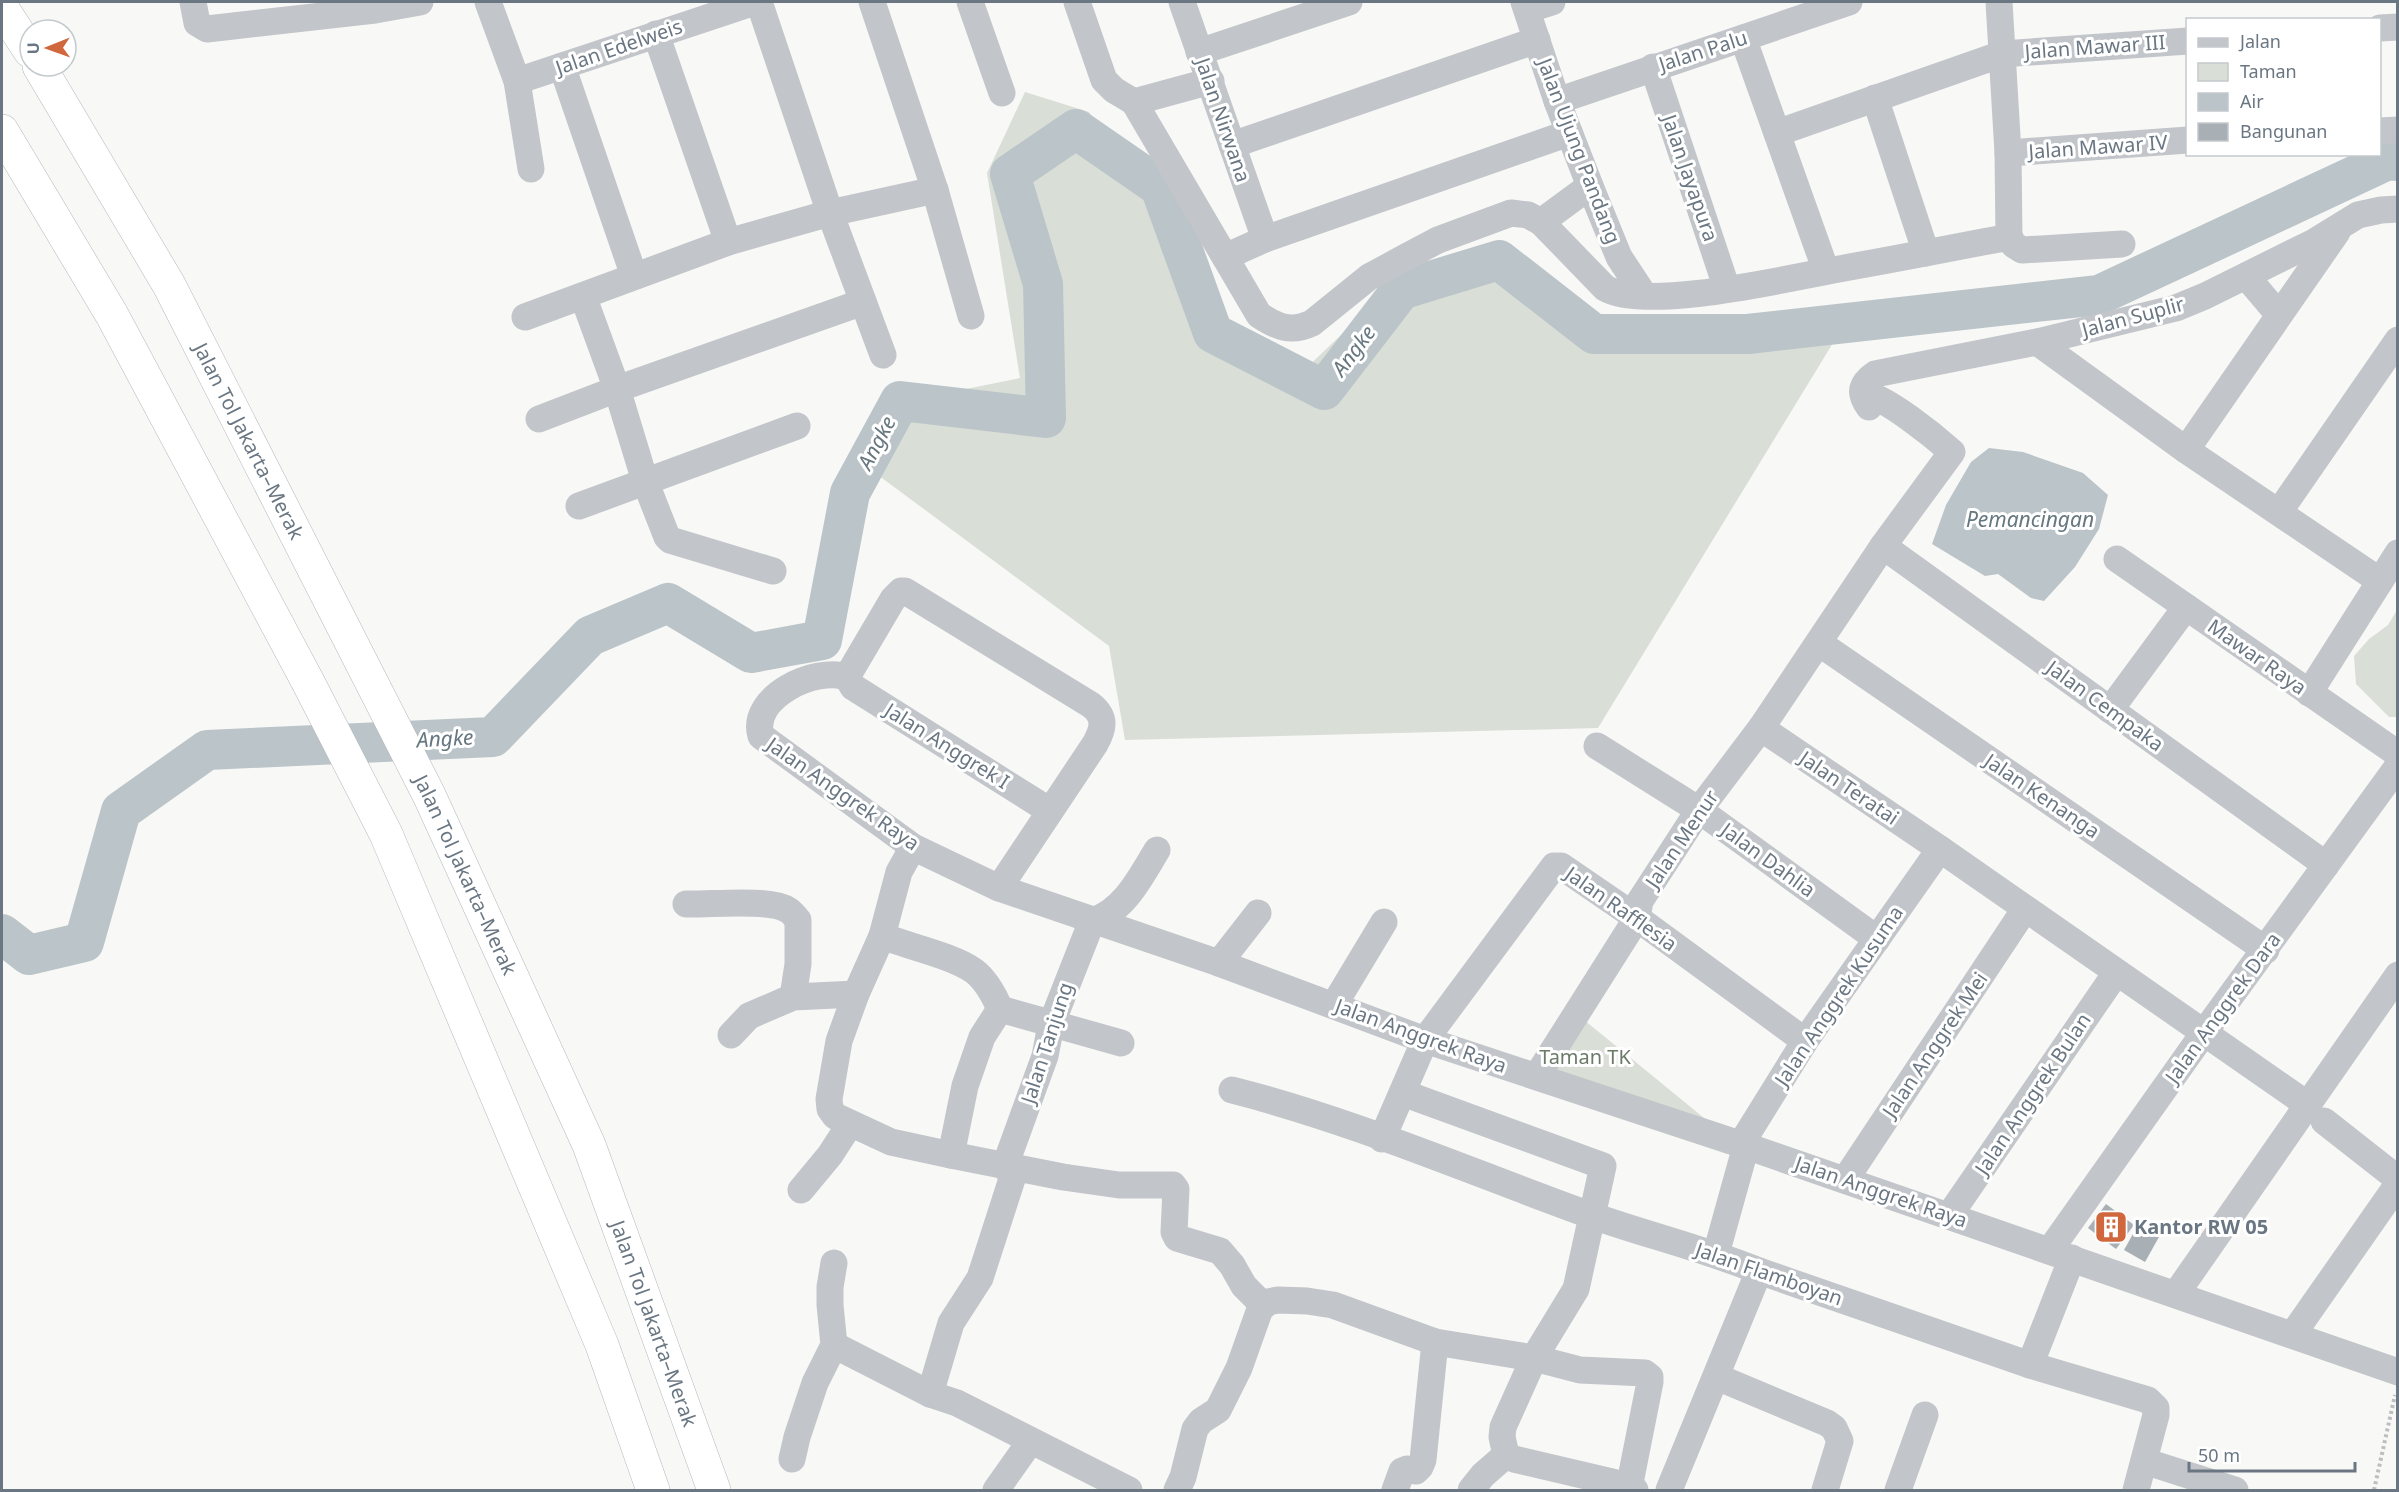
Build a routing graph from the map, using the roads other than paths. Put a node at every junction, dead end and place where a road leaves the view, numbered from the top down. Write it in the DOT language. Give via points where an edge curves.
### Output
graph roads {
  1 [pos="193,2"];
  2 [pos="420,2"];
  3 [pos="488,2"];
  4 [pos="755,2"];
  5 [pos="759,2"];
  6 [pos="872,2"];
  7 [pos="970,2"];
  8 [pos="1077,2"];
  9 [pos="1182,2"];
  10 [pos="1349,2"];
  11 [pos="1849,2"];
  12 [pos="1999,2"];
  13 [pos="1535,4"];
  14 [pos="2,8"];
  15 [pos="1783,12"];
  16 [pos="2397,27"];
  17 [pos="2381,28"];
  18 [pos="18,33"];
  19 [pos="656,34"];
  20 [pos="1743,38"];
  21 [pos="1537,40"];
  22 [pos="2186,41"];
  23 [pos="1199,52"];
  24 [pos="2002,54"];
  25 [pos="562,66"];
  26 [pos="1653,68"];
  27 [pos="46,78"];
  28 [pos="517,81"];
  29 [pos="1211,81"];
  30 [pos="1002,93"];
  31 [pos="1875,98"];
  32 [pos="1557,101"];
  33 [pos="1134,102"];
  34 [pos="2397,130"];
  35 [pos="2,131"];
  36 [pos="2381,131"];
  37 [pos="1569,133"];
  38 [pos="1777,133"];
  39 [pos="2186,140"];
  40 [pos="1232,145"];
  41 [pos="2008,153"];
  42 [pos="531,169"];
  43 [pos="1590,186"];
  44 [pos="935,190"];
  45 [pos="2397,209"];
  46 [pos="830,213"];
  47 [pos="1541,222"];
  48 [pos="2340,227"];
  49 [pos="2009,237"];
  50 [pos="1265,239"];
  51 [pos="728,242"];
  52 [pos="2122,244"];
  53 [pos="1926,253"];
  54 [pos="1225,257"];
  55 [pos="1826,271"];
  56 [pos="634,276"];
  57 [pos="2246,276"];
  58 [pos="1727,289"];
  59 [pos="584,296"];
  60 [pos="1644,296"];
  61 [pos="863,302"];
  62 [pos="2279,315"];
  63 [pos="971,316"];
  64 [pos="525,317"];
  65 [pos="2397,340"];
  66 [pos="2037,342"];
  67 [pos="883,355"];
  68 [pos="617,389"];
  69 [pos="539,419"];
  70 [pos="797,426"];
  71 [pos="2186,450"];
  72 [pos="645,482"];
  73 [pos="579,506"];
  74 [pos="2279,512"];
  75 [pos="1883,546"];
  76 [pos="2397,553"];
  77 [pos="2117,559"];
  78 [pos="773,571"];
  79 [pos="2380,581"];
  80 [pos="2186,607"];
  81 [pos="1819,643"];
  82 [pos="847,677"];
  83 [pos="2309,693"];
  84 [pos="2110,710"];
  85 [pos="1761,728"];
  86 [pos="1597,746"];
  87 [pos="2397,754"];
  88 [pos="2397,766"];
  89 [pos="1699,810"];
  90 [pos="1050,811"];
  91 [pos="913,847"];
  92 [pos="1940,849"];
  93 [pos="1157,850"];
  94 [pos="2326,866"];
  95 [pos="999,888"];
  96 [pos="686,904"];
  97 [pos="2025,909"];
  98 [pos="1258,912"];
  99 [pos="1637,918"];
  100 [pos="1092,921"];
  101 [pos="1384,922"];
  102 [pos="882,936"];
  103 [pos="1877,939"];
  104 [pos="2266,950"];
  105 [pos="1219,963"];
  106 [pos="2116,973"];
  107 [pos="2397,975"];
  108 [pos="856,994"];
  109 [pos="793,997"];
  110 [pos="1334,1005"];
  111 [pos="2388,1007"];
  112 [pos="1000,1009"];
  113 [pos="1051,1025"];
  114 [pos="2203,1034"];
  115 [pos="731,1035"];
  116 [pos="1425,1040"];
  117 [pos="1805,1041"];
  118 [pos="1121,1043"];
  119 [pos="1537,1076"];
  120 [pos="1232,1090"];
  121 [pos="1403,1092"];
  122 [pos="2316,1113"];
  123 [pos="850,1124"];
  124 [pos="1382,1139"];
  125 [pos="1744,1145"];
  126 [pos="951,1155"];
  127 [pos="1005,1166"];
  128 [pos="2397,1179"];
  129 [pos="1845,1180"];
  130 [pos="2397,1184"];
  131 [pos="801,1190"];
  132 [pos="1593,1216"];
  133 [pos="1949,1216"];
  134 [pos="1716,1254"];
  135 [pos="2061,1254"];
  136 [pos="834,1263"];
  137 [pos="1759,1271"];
  138 [pos="2176,1294"];
  139 [pos="1263,1305"];
  140 [pos="2293,1334"];
  141 [pos="1435,1342"];
  142 [pos="834,1345"];
  143 [pos="1534,1358"];
  144 [pos="2030,1365"];
  145 [pos="2397,1372"];
  146 [pos="1717,1377"];
  147 [pos="930,1394"];
  148 [pos="1925,1415"];
  149 [pos="1030,1442"];
  150 [pos="1506,1455"];
  151 [pos="792,1459"];
  152 [pos="2144,1461"];
  153 [pos="1623,1488"];
  154 [pos="653,1491"];
  155 [pos="714,1491"];
  156 [pos="996,1491"];
  157 [pos="1129,1491"];
  158 [pos="1177,1491"];
  159 [pos="1395,1491"];
  160 [pos="1471,1491"];
  161 [pos="1669,1491"];
  162 [pos="1825,1491"];
  163 [pos="1898,1491"];
  164 [pos="2136,1491"];
  165 [pos="2235,1491"];
  1 -- 2 [label="street" via="197,23 207,28"];
  3 -- 28 [label="street"];
  4 -- 19 [label="street, Jalan Edelweis"];
  5 -- 46 [label="street"];
  6 -- 44 [label="street"];
  7 -- 30 [label="street"];
  8 -- 33 [label="street" via="1104,80"];
  9 -- 23 [label="street, Jalan Nirwana"];
  10 -- 23 [label="street"];
  11 -- 15 [label="street, Jalan Palu"];
  12 -- 24 [label="street"];
  13 -- 21 [label="street, Jalan Ujung Pandang"];
  14 -- 18 [label="highway"];
  15 -- 20 [label="street, Jalan Palu"];
  16 -- 17 [label="street"];
  19 -- 25 [label="street, Jalan Edelweis"];
  19 -- 51 [label="street"];
  20 -- 26 [label="street, Jalan Palu"];
  20 -- 38 [label="street"];
  21 -- 32 [label="street, Jalan Ujung Pandang"];
  21 -- 40 [label="street"];
  22 -- 24 [label="street, Jalan Mawar III"];
  23 -- 29 [label="street, Jalan Nirwana"];
  24 -- 31 [label="street, Jalan Mawar III"];
  24 -- 41 [label="street"];
  25 -- 28 [label="street, Jalan Edelweis"];
  25 -- 56 [label="street"];
  26 -- 32 [label="street, Jalan Palu"];
  26 -- 58 [label="street, Jalan Jayapura"];
  27 -- 155 [label="highway, Jalan Tol Jakarta–Merak" via="169,285 429,795 589,1145"];
  28 -- 42 [label="street"];
  29 -- 33 [label="street"];
  29 -- 40 [label="street, Jalan Nirwana"];
  31 -- 38 [label="street, Jalan Mawar III"];
  31 -- 53 [label="street"];
  32 -- 37 [label="street, Jalan Ujung Pandang"];
  33 -- 54 [label="street"];
  34 -- 36 [label="street"];
  35 -- 154 [label="highway" via="112,315 386,834 602,1346"];
  37 -- 43 [label="street, Jalan Ujung Pandang"];
  37 -- 50 [label="street"];
  38 -- 55 [label="street"];
  39 -- 41 [label="street, Jalan Mawar IV"];
  40 -- 50 [label="street, Jalan Nirwana"];
  41 -- 49 [label="street"];
  43 -- 47 [label="street"];
  43 -- 60 [label="street, Jalan Ujung Pandang" via="1619,257"];
  44 -- 46 [label="street"];
  44 -- 63 [label="street"];
  45 -- 48 [label="street, Jalan Suplir" via="2358,215"];
  46 -- 51 [label="street"];
  46 -- 61 [label="street"];
  47 -- 54 [label="street" via="1511,213 1438,240 1370,277 1301,328 1287,329 1259,315"];
  47 -- 60 [label="street" via="1605,288"];
  48 -- 57 [label="street, Jalan Suplir"];
  48 -- 62 [label="street"];
  49 -- 52 [label="street" via="2022,250"];
  49 -- 53 [label="street"];
  50 -- 54 [label="street"];
  51 -- 56 [label="street"];
  53 -- 55 [label="street"];
  55 -- 58 [label="street"];
  56 -- 59 [label="street"];
  57 -- 62 [label="street"];
  57 -- 66 [label="street, Jalan Suplir" via="2175,308"];
  58 -- 60 [label="street"];
  59 -- 64 [label="street"];
  59 -- 68 [label="street"];
  61 -- 67 [label="street"];
  61 -- 68 [label="street"];
  62 -- 71 [label="street"];
  65 -- 74 [label="street"];
  66 -- 71 [label="street"];
  66 -- 75 [label="street, Jalan Suplir" via="1875,374 1865,381 1863,393 1868,407 1949,457"];
  68 -- 69 [label="street"];
  68 -- 72 [label="street"];
  70 -- 72 [label="street"];
  71 -- 74 [label="street"];
  72 -- 73 [label="street"];
  72 -- 78 [label="street" via="670,540"];
  74 -- 79 [label="street"];
  75 -- 81 [label="street"];
  75 -- 84 [label="street, Jalan Cempaka"];
  76 -- 79 [label="street"];
  77 -- 80 [label="street, Mawar Raya"];
  79 -- 83 [label="street"];
  80 -- 83 [label="street, Mawar Raya"];
  80 -- 84 [label="street"];
  81 -- 85 [label="street"];
  81 -- 104 [label="street, Jalan Kenanga"];
  82 -- 90 [label="street, Jalan Anggrek I" via="853,687"];
  82 -- 90 [label="street" via="893,599 906,591 1091,705 1103,719 1100,735"];
  82 -- 91 [label="street, Jalan Anggrek Raya" via="824,674 784,689 761,716 761,736"];
  83 -- 87 [label="street, Mawar Raya"];
  84 -- 94 [label="street, Jalan Cempaka"];
  85 -- 89 [label="street, Jalan Menur"];
  85 -- 92 [label="street, Jalan Teratai"];
  86 -- 89 [label="street, Jalan Dahlia"];
  88 -- 94 [label="street, Jalan Anggrek Dara"];
  89 -- 99 [label="street, Jalan Menur" via="1641,901"];
  89 -- 103 [label="street, Jalan Dahlia"];
  90 -- 95 [label="street"];
  91 -- 95 [label="street, Jalan Anggrek Raya"];
  91 -- 102 [label="street" via="899,872"];
  92 -- 97 [label="street, Jalan Teratai"];
  92 -- 103 [label="street, Jalan Anggrek Kusuma"];
  93 -- 100 [label="street" via="1114,910"];
  94 -- 104 [label="street, Jalan Anggrek Dara"];
  95 -- 100 [label="street, Jalan Anggrek Raya"];
  96 -- 109 [label="street" via="730,903 788,909 798,920"];
  97 -- 106 [label="street, Jalan Teratai"];
  97 -- 129 [label="street, Jalan Anggrek Mei"];
  98 -- 105 [label="street"];
  99 -- 116 [label="street, Jalan Rafflesia" via="1561,866 1552,866"];
  99 -- 117 [label="street, Jalan Rafflesia"];
  99 -- 119 [label="street, Jalan Menur"];
  100 -- 105 [label="street, Jalan Anggrek Raya"];
  100 -- 113 [label="street, Jalan Tanjung"];
  101 -- 110 [label="street"];
  102 -- 108 [label="street"];
  102 -- 112 [label="street" via="975,971"];
  103 -- 117 [label="street, Jalan Anggrek Kusuma"];
  104 -- 114 [label="street, Jalan Anggrek Dara"];
  105 -- 110 [label="street, Jalan Anggrek Raya"];
  106 -- 114 [label="street, Jalan Teratai"];
  106 -- 133 [label="street, Jalan Anggrek Bulan"];
  107 -- 111 [label="street"];
  108 -- 109 [label="street"];
  108 -- 123 [label="street" via="838,1041 829,1099 835,1116"];
  109 -- 115 [label="street" via="749,1016"];
  110 -- 116 [label="street, Jalan Anggrek Raya"];
  111 -- 122 [label="street"];
  112 -- 113 [label="street"];
  112 -- 126 [label="street" via="982,1037 965,1086"];
  113 -- 118 [label="street"];
  113 -- 127 [label="street, Jalan Tanjung" via="1045,1056"];
  114 -- 122 [label="street, Jalan Teratai"];
  114 -- 135 [label="street, Jalan Anggrek Dara"];
  116 -- 119 [label="street, Jalan Anggrek Raya"];
  116 -- 121 [label="street"];
  117 -- 125 [label="street, Jalan Anggrek Kusuma"];
  119 -- 125 [label="street, Jalan Anggrek Raya"];
  120 -- 124 [label="street, Jalan Flamboyan" via="1286,1103"];
  121 -- 124 [label="street"];
  121 -- 132 [label="street" via="1603,1167"];
  122 -- 128 [label="street, Jalan Teratai"];
  122 -- 138 [label="street"];
  123 -- 126 [label="street" via="891,1142"];
  123 -- 131 [label="street"];
  124 -- 132 [label="street, Jalan Flamboyan"];
  125 -- 129 [label="street, Jalan Anggrek Raya"];
  125 -- 134 [label="street, Jalan Anggrek Kusuma"];
  126 -- 127 [label="street"];
  127 -- 139 [label="street" via="1119,1185 1173,1185 1177,1238 1220,1251 1244,1286"];
  127 -- 147 [label="street" via="1012,1179 980,1278 951,1323"];
  129 -- 133 [label="street, Jalan Anggrek Raya"];
  130 -- 140 [label="street"];
  132 -- 134 [label="street, Jalan Flamboyan"];
  132 -- 143 [label="street" via="1576,1289"];
  133 -- 135 [label="street, Jalan Anggrek Raya"];
  134 -- 137 [label="street, Jalan Flamboyan"];
  135 -- 138 [label="street, Jalan Anggrek Raya"];
  135 -- 144 [label="street, Jalan Anggrek Dara"];
  136 -- 142 [label="street" via="830,1305"];
  137 -- 144 [label="street, Jalan Flamboyan"];
  137 -- 146 [label="street"];
  138 -- 140 [label="street, Jalan Anggrek Raya"];
  139 -- 141 [label="street" via="1278,1300 1333,1305"];
  139 -- 158 [label="street" via="1218,1410 1195,1429"];
  140 -- 145 [label="street, Jalan Anggrek Raya"];
  141 -- 143 [label="street"];
  141 -- 159 [label="street" via="1423,1460 1416,1471 1402,1470"];
  142 -- 147 [label="street"];
  142 -- 151 [label="street" via="815,1383"];
  143 -- 150 [label="street" via="1503,1427"];
  143 -- 153 [label="street" via="1580,1370 1645,1373 1650,1377"];
  144 -- 152 [label="street, Jalan Flamboyan" via="2148,1400 2156,1408"];
  146 -- 161 [label="street"];
  146 -- 162 [label="street" via="1834,1428 1840,1441"];
  147 -- 149 [label="street" via="957,1403"];
  148 -- 163 [label="street"];
  149 -- 156 [label="street"];
  149 -- 157 [label="street"];
  150 -- 153 [label="street"];
  150 -- 160 [label="street"];
  152 -- 164 [label="street"];
  152 -- 165 [label="street"];
}
